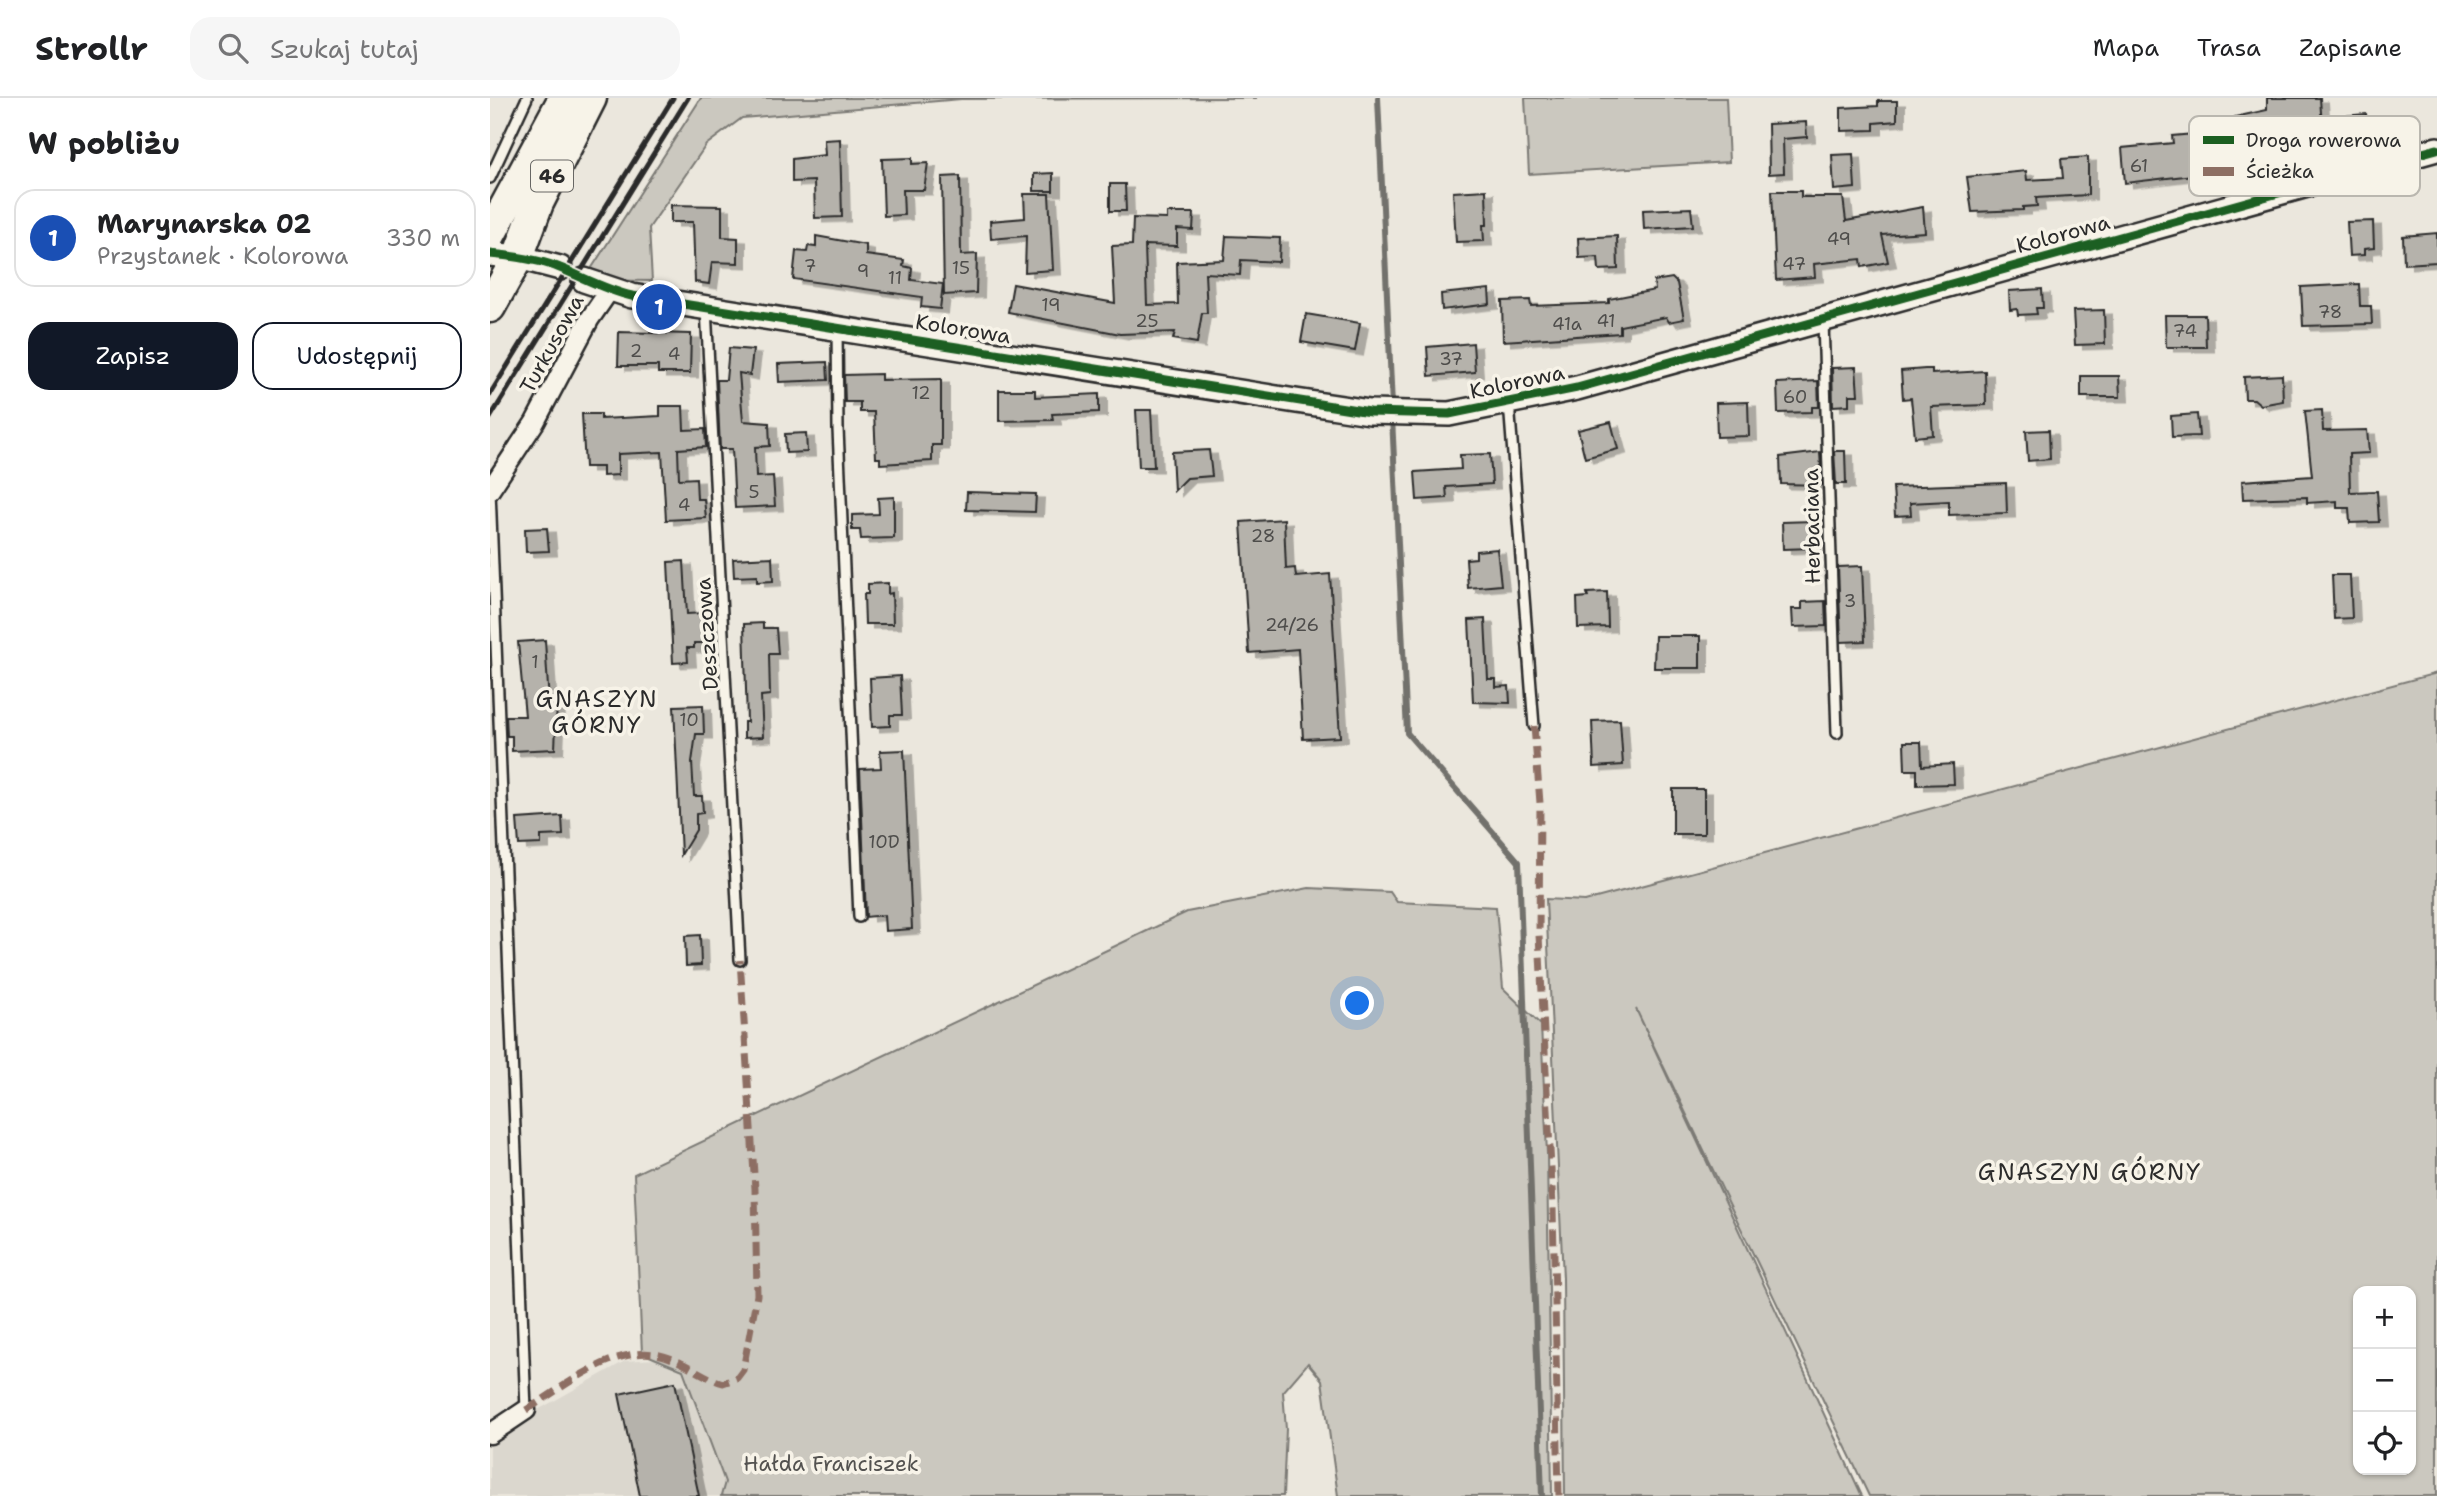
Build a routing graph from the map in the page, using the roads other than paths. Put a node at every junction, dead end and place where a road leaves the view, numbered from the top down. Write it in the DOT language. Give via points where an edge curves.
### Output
graph roads {
  1 [pos="527,98"];
  2 [pos="564,98"];
  3 [pos="590,98"];
  4 [pos="2437,149"];
  5 [pos="2420,154"];
  6 [pos="490,178"];
  7 [pos="2267,196"];
  8 [pos="490,235"];
  9 [pos="504,256"];
  10 [pos="560,268"];
  11 [pos="583,281"];
  12 [pos="609,291"];
  13 [pos="706,306"];
  14 [pos="490,307"];
  15 [pos="1823,319"];
  16 [pos="837,327"];
  17 [pos="1509,403"];
  18 [pos="490,490"];
  19 [pos="1534,726"];
  20 [pos="1837,733"];
  21 [pos="859,917"];
  22 [pos="740,960"];
  23 [pos="526,1410"];
  24 [pos="490,1434"];
  1 -- 6 [label="lane"];
  2 -- 8 [label="main road, 46"];
  3 -- 9 [label="main road, 46" via="538,203"];
  4 -- 5 [label="street, Kolorowa"];
  7 -- 15 [label="street, Kolorowa"];
  9 -- 10 [label="street"];
  9 -- 14 [label="main road, 46"];
  11 -- 12 [label="street, Kolorowa"];
  12 -- 13 [label="street, Kolorowa"];
  12 -- 18 [label="street, Turkusowa" via="535,422"];
  13 -- 16 [label="street, Kolorowa"];
  13 -- 22 [label="lane, Deszczowa"];
  15 -- 17 [label="street, Kolorowa"];
  15 -- 20 [label="lane, Herbaciana"];
  16 -- 17 [label="street, Kolorowa" via="1370,412 1449,414"];
  16 -- 21 [label="lane"];
  17 -- 19 [label="lane"];
  18 -- 23 [label="lane"];
  23 -- 24 [label="street"];
}
